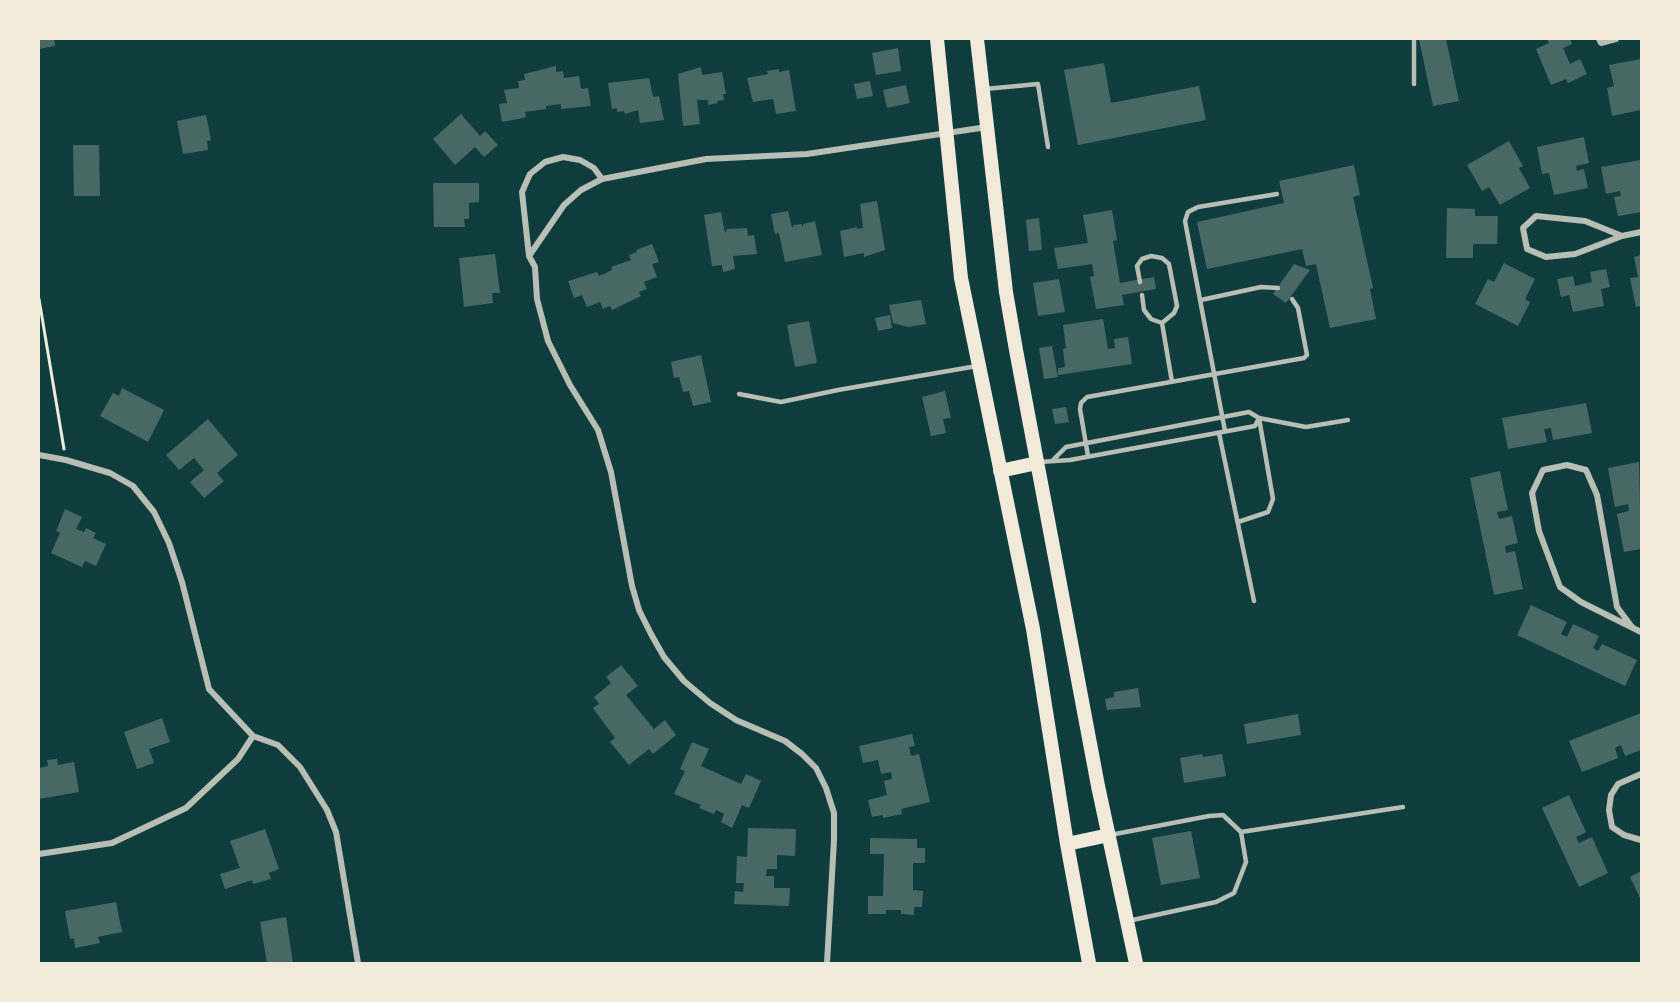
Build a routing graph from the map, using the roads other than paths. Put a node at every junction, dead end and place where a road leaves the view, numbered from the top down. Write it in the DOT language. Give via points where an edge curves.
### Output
graph roads {
  1 [pos="937,39"];
  2 [pos="977,39"];
  3 [pos="1414,39"];
  4 [pos="1599,39"];
  5 [pos="1617,39"];
  6 [pos="1414,84"];
  7 [pos="982,89"];
  8 [pos="987,127"];
  9 [pos="947,133"];
  10 [pos="1048,147"];
  11 [pos="602,179"];
  12 [pos="1277,194"];
  13 [pos="1641,232"];
  14 [pos="1622,236"];
  15 [pos="530,256"];
  16 [pos="1140,282"];
  17 [pos="1278,288"];
  18 [pos="1142,296"];
  19 [pos="1292,299"];
  20 [pos="1201,300"];
  21 [pos="1162,323"];
  22 [pos="977,366"];
  23 [pos="1214,375"];
  24 [pos="1172,382"];
  25 [pos="738,394"];
  26 [pos="1223,417"];
  27 [pos="1259,418"];
  28 [pos="1348,420"];
  29 [pos="1225,431"];
  30 [pos="1219,433"];
  31 [pos="1086,444"];
  32 [pos="39,455"];
  33 [pos="1088,456"];
  34 [pos="1053,460"];
  35 [pos="1038,463"];
  36 [pos="1000,471"];
  37 [pos="1238,522"];
  38 [pos="1254,601"];
  39 [pos="1632,627"];
  40 [pos="1641,632"];
  41 [pos="253,736"];
  42 [pos="1641,774"];
  43 [pos="1403,807"];
  44 [pos="1241,832"];
  45 [pos="1109,835"];
  46 [pos="1641,840"];
  47 [pos="1067,844"];
  48 [pos="39,854"];
  49 [pos="1127,921"];
  50 [pos="358,963"];
  51 [pos="826,963"];
  52 [pos="1089,963"];
  53 [pos="1136,963"];
  1 -- 9 [label="main road"];
  2 -- 7 [label="main road"];
  3 -- 6 [label="lane"];
  4 -- 5 [label="street" via="1601,43"];
  7 -- 8 [label="main road"];
  7 -- 10 [label="lane" via="1038,84"];
  8 -- 9 [label="street"];
  8 -- 35 [label="main road" via="1006,292"];
  9 -- 11 [label="street" via="807,154 705,159"];
  9 -- 22 [label="main road" via="961,278"];
  11 -- 15 [label="street" via="564,204"];
  11 -- 15 [label="street" via="594,168 580,160 563,157 545,162 530,174 522,192"];
  12 -- 20 [label="lane" via="1188,212 1185,221"];
  13 -- 14 [label="street"];
  14 -- 14 [label="street" via="1585,221 1536,216 1523,228 1527,249 1546,257 1575,254"];
  15 -- 51 [label="street" via="548,341 598,430 611,472 632,586 651,634 664,657 692,688 736,720 785,741 816,768 826,788 834,813 834,840"];
  16 -- 21 [label="lane" via="1137,266 1142,259 1162,258 1169,264 1177,306"];
  17 -- 20 [label="lane" via="1260,287"];
  18 -- 21 [label="lane" via="1144,310 1151,319"];
  19 -- 23 [label="lane" via="1298,308 1307,355 1304,358"];
  20 -- 23 [label="lane"];
  21 -- 24 [label="lane"];
  22 -- 25 [label="lane" via="781,402"];
  22 -- 36 [label="main road"];
  23 -- 24 [label="lane"];
  23 -- 26 [label="lane"];
  24 -- 31 [label="lane" via="1088,397 1080,409"];
  26 -- 27 [label="lane" via="1250,412"];
  26 -- 29 [label="lane"];
  26 -- 31 [label="lane"];
  27 -- 28 [label="lane" via="1306,427"];
  27 -- 29 [label="lane" via="1255,426"];
  27 -- 37 [label="lane" via="1273,499 1268,512"];
  29 -- 30 [label="lane"];
  30 -- 33 [label="lane"];
  30 -- 37 [label="lane"];
  31 -- 33 [label="lane"];
  31 -- 34 [label="lane" via="1066,447"];
  32 -- 41 [label="street" via="110,473 133,486 154,512 182,582 209,689"];
  33 -- 34 [label="lane"];
  34 -- 35 [label="lane"];
  35 -- 36 [label="main road"];
  35 -- 45 [label="main road"];
  36 -- 47 [label="main road" via="1033,629"];
  37 -- 38 [label="lane"];
  39 -- 39 [label="street" via="1617,607 1597,495 1586,470 1567,465 1543,470 1532,493 1539,531 1560,588"];
  39 -- 40 [label="street"];
  41 -- 48 [label="street" via="238,759 186,808 112,843"];
  41 -- 50 [label="street" via="278,745 300,766 327,810 336,832"];
  42 -- 46 [label="street" via="1618,784 1611,795 1609,810 1612,826 1624,836"];
  43 -- 44 [label="lane"];
  44 -- 45 [label="lane" via="1222,815"];
  44 -- 49 [label="lane" via="1246,862 1234,893 1216,902"];
  45 -- 47 [label="main road"];
  45 -- 49 [label="main road"];
  47 -- 52 [label="main road"];
  49 -- 53 [label="main road"];
}
